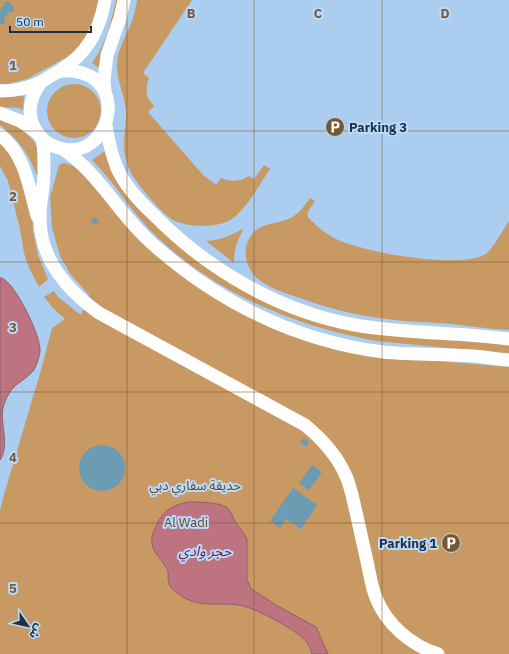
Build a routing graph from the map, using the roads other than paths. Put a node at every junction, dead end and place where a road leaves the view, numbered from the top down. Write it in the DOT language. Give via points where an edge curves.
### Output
graph roads {
  1 [pos="105,0"];
  2 [pos="124,0"];
  3 [pos="59,71"];
  4 [pos="41,82"];
  5 [pos="0,91"];
  6 [pos="105,92"];
  7 [pos="0,113"];
  8 [pos="106,124"];
  9 [pos="0,135"];
  10 [pos="40,136"];
  11 [pos="63,149"];
  12 [pos="41,231"];
  13 [pos="509,339"];
  14 [pos="509,360"];
  15 [pos="438,654"];
  1 -- 3 [label="street" via="96,32 89,44 81,55"];
  2 -- 6 [label="street" via="106,61"];
  3 -- 4 [label="street"];
  3 -- 6 [label="street" via="70,70 90,76"];
  4 -- 5 [label="street" via="22,89"];
  4 -- 10 [label="street" via="30,101 32,122"];
  6 -- 8 [label="street" via="108,103"];
  7 -- 10 [label="street" via="20,121"];
  8 -- 11 [label="street" via="101,133 88,144 74,149"];
  8 -- 13 [label="street" via="109,147 117,169 148,210 194,252 253,289 292,307 355,324 390,330"];
  9 -- 12 [label="street" via="17,154 26,174"];
  10 -- 11 [label="street" via="52,146"];
  10 -- 12 [label="street" via="44,172"];
  11 -- 14 [label="street" via="82,164 154,246 187,273 260,317 300,333 382,352"];
  12 -- 15 [label="street" via="52,265 62,280 99,313 305,425 322,439 336,456 346,475 376,598 386,616 399,631 415,643"];
}
